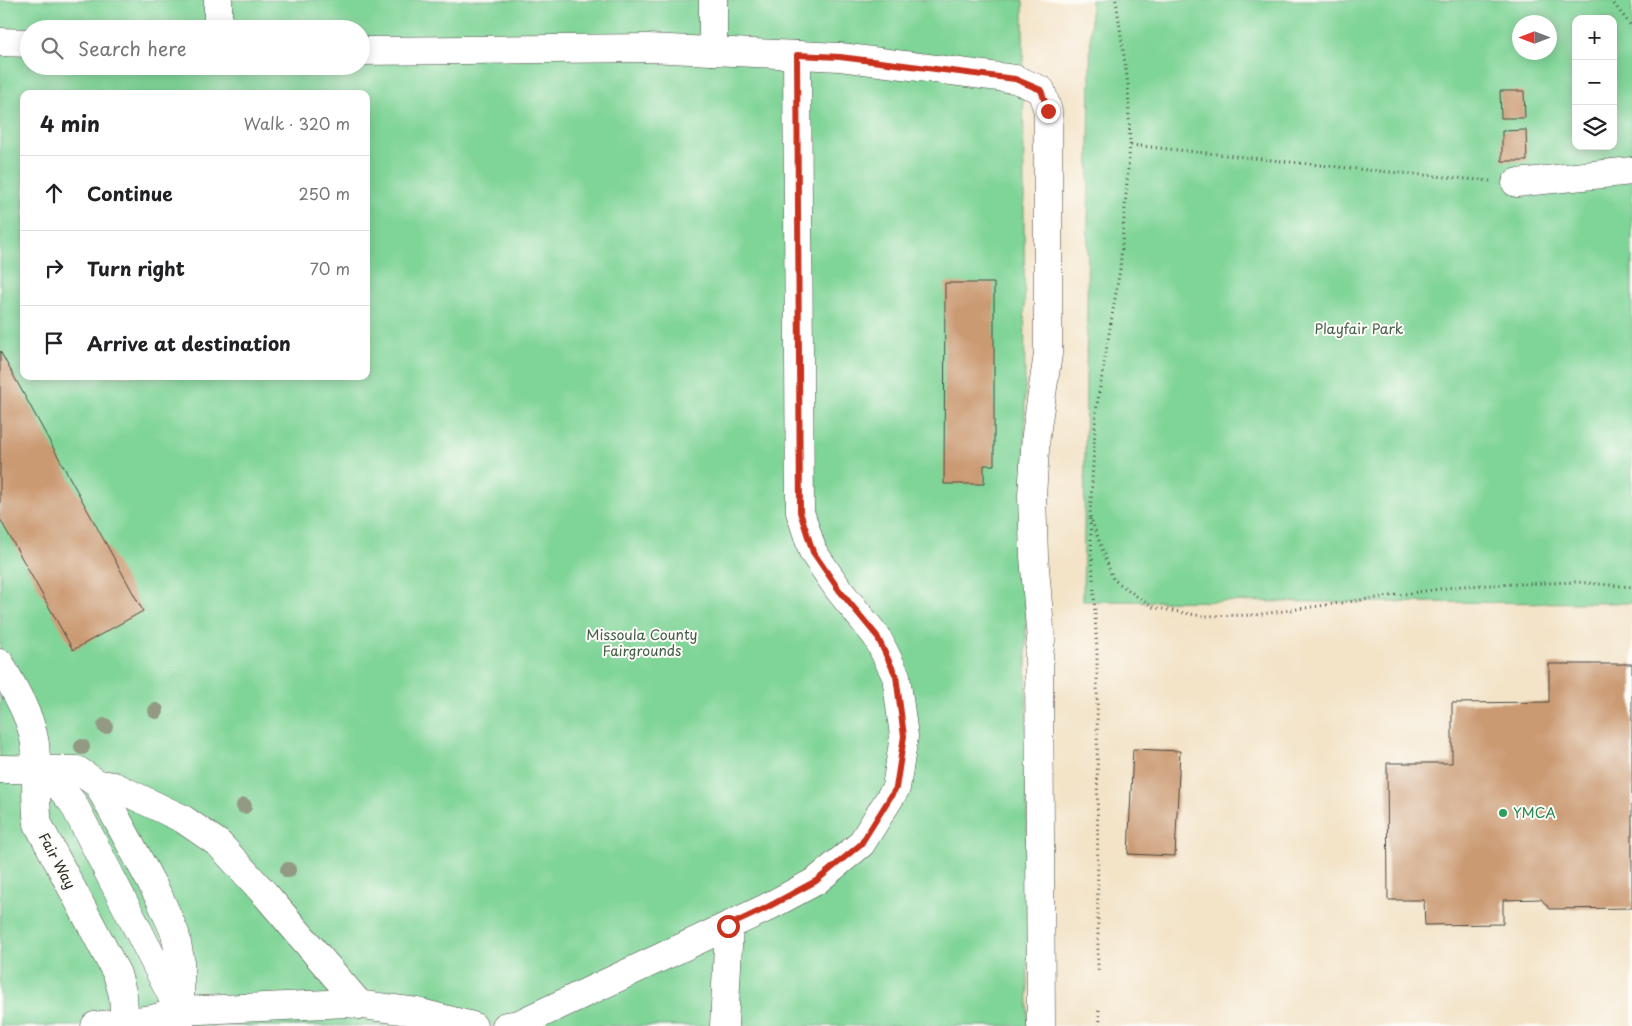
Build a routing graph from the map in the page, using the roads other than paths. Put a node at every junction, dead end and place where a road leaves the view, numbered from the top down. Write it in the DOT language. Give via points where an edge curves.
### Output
graph roads {
  1 [pos="218,0"];
  2 [pos="713,0"];
  3 [pos="218,20"];
  4 [pos="0,42"];
  5 [pos="20,43"];
  6 [pos="370,51"];
  7 [pos="713,51"];
  8 [pos="797,55"];
  9 [pos="1632,171"];
  10 [pos="1516,183"];
  11 [pos="0,663"];
  12 [pos="0,769"];
  13 [pos="36,769"];
  14 [pos="98,784"];
  15 [pos="728,926"];
  16 [pos="360,1005"];
  17 [pos="180,1018"];
  18 [pos="125,1024"];
  19 [pos="95,1026"];
  20 [pos="473,1026"];
  21 [pos="506,1026"];
  22 [pos="724,1026"];
  23 [pos="1041,1026"];
  1 -- 3 [label="street"];
  2 -- 7 [label="street"];
  4 -- 5 [label="street"];
  6 -- 7 [label="street" via="648,48"];
  7 -- 8 [label="street"];
  8 -- 15 [label="street" via="800,512 813,552 877,636 896,676 904,736 896,788 861,844 816,881"];
  8 -- 23 [label="street" via="840,57 1015,79 1041,90 1048,111 1048,354 1036,434 1032,496 1041,640"];
  9 -- 10 [label="street"];
  11 -- 13 [label="street, Fair Way" via="30,723"];
  12 -- 13 [label="street"];
  13 -- 14 [label="street" via="77,770"];
  13 -- 17 [label="street" via="57,784 73,803"];
  13 -- 18 [label="street, Fair Way" via="38,824 117,974 123,995"];
  14 -- 16 [label="street" via="114,786 183,819 220,844"];
  14 -- 17 [label="street" via="175,933 180,959"];
  15 -- 21 [label="street" via="520,1024"];
  15 -- 22 [label="street"];
  16 -- 17 [label="street" via="348,1003"];
  16 -- 20 [label="street" via="417,1012"];
  17 -- 18 [label="street" via="153,1018"];
  18 -- 19 [label="street"];
}
